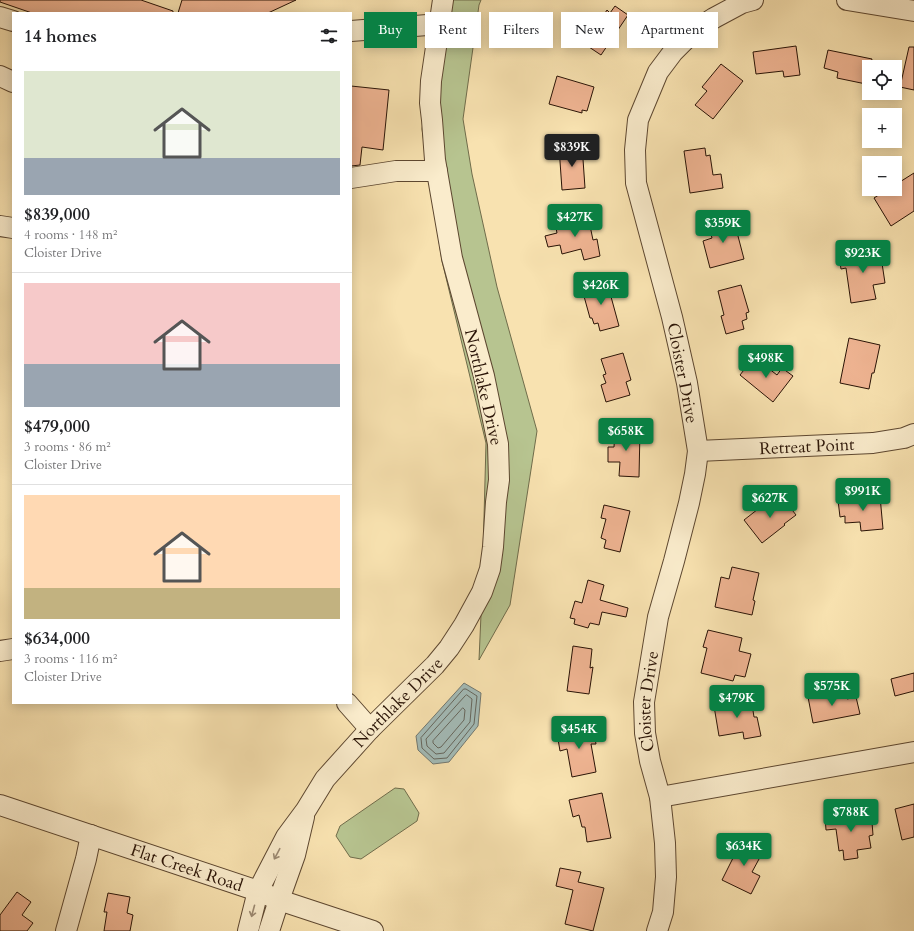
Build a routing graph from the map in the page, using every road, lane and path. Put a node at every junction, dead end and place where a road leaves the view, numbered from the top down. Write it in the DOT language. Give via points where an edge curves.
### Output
graph roads {
  1 [pos="444,0"];
  2 [pos="753,0"];
  3 [pos="847,0"];
  4 [pos="914,11"];
  5 [pos="442,12"];
  6 [pos="0,17"];
  7 [pos="12,21"];
  8 [pos="425,25"];
  9 [pos="352,31"];
  10 [pos="436,48"];
  11 [pos="0,76"];
  12 [pos="12,82"];
  13 [pos="437,171"];
  14 [pos="352,178"];
  15 [pos="0,226"];
  16 [pos="12,228"];
  17 [pos="914,434"];
  18 [pos="698,451"];
  19 [pos="12,649"];
  20 [pos="0,651"];
  21 [pos="348,704"];
  22 [pos="370,729"];
  23 [pos="914,752"];
  24 [pos="660,797"];
  25 [pos="0,805"];
  26 [pos="306,810"];
  27 [pos="91,835"];
  28 [pos="258,891"];
  29 [pos="279,900"];
  30 [pos="66,931"];
  31 [pos="248,931"];
  32 [pos="269,931"];
  33 [pos="373,931"];
  34 [pos="657,931"];
  1 -- 5 [label="street, Northlake Drive"];
  2 -- 18 [label="street, Cloister Drive" via="742,3 704,24 673,52 658,72 638,120 635,150 636,183 672,317"];
  3 -- 4 [label="street"];
  6 -- 7 [label="street"];
  8 -- 9 [label="street"];
  10 -- 13 [label="street, Northlake Drive" via="430,103"];
  11 -- 12 [label="street"];
  13 -- 14 [label="street" via="396,171"];
  13 -- 22 [label="street, Northlake Drive" via="452,258 484,376 498,444 499,480 493,547 490,569 482,592 449,648"];
  15 -- 16 [label="street"];
  17 -- 18 [label="street, Retreat Point" via="873,443"];
  18 -- 24 [label="street, Cloister Drive" via="689,503 658,617 644,702 645,733"];
  19 -- 20 [label="street"];
  21 -- 22 [label="street"];
  22 -- 26 [label="street, Northlake Drive" via="325,780"];
  23 -- 24 [label="street"];
  24 -- 34 [label="street, Cloister Drive" via="666,877 663,912"];
  25 -- 27 [label="street, Flat Creek Road"];
  26 -- 28 [label="street, Northlake Drive, one-way" via="286,837"];
  26 -- 29 [label="street, Northlake Drive" via="295,855"];
  27 -- 28 [label="street, Flat Creek Road"];
  27 -- 30 [label="street"];
  28 -- 29 [label="street, Flat Creek Road"];
  28 -- 31 [label="street, Northlake Drive, one-way"];
  29 -- 32 [label="street, Northlake Drive"];
  29 -- 33 [label="street, Flat Creek Road"];
}
